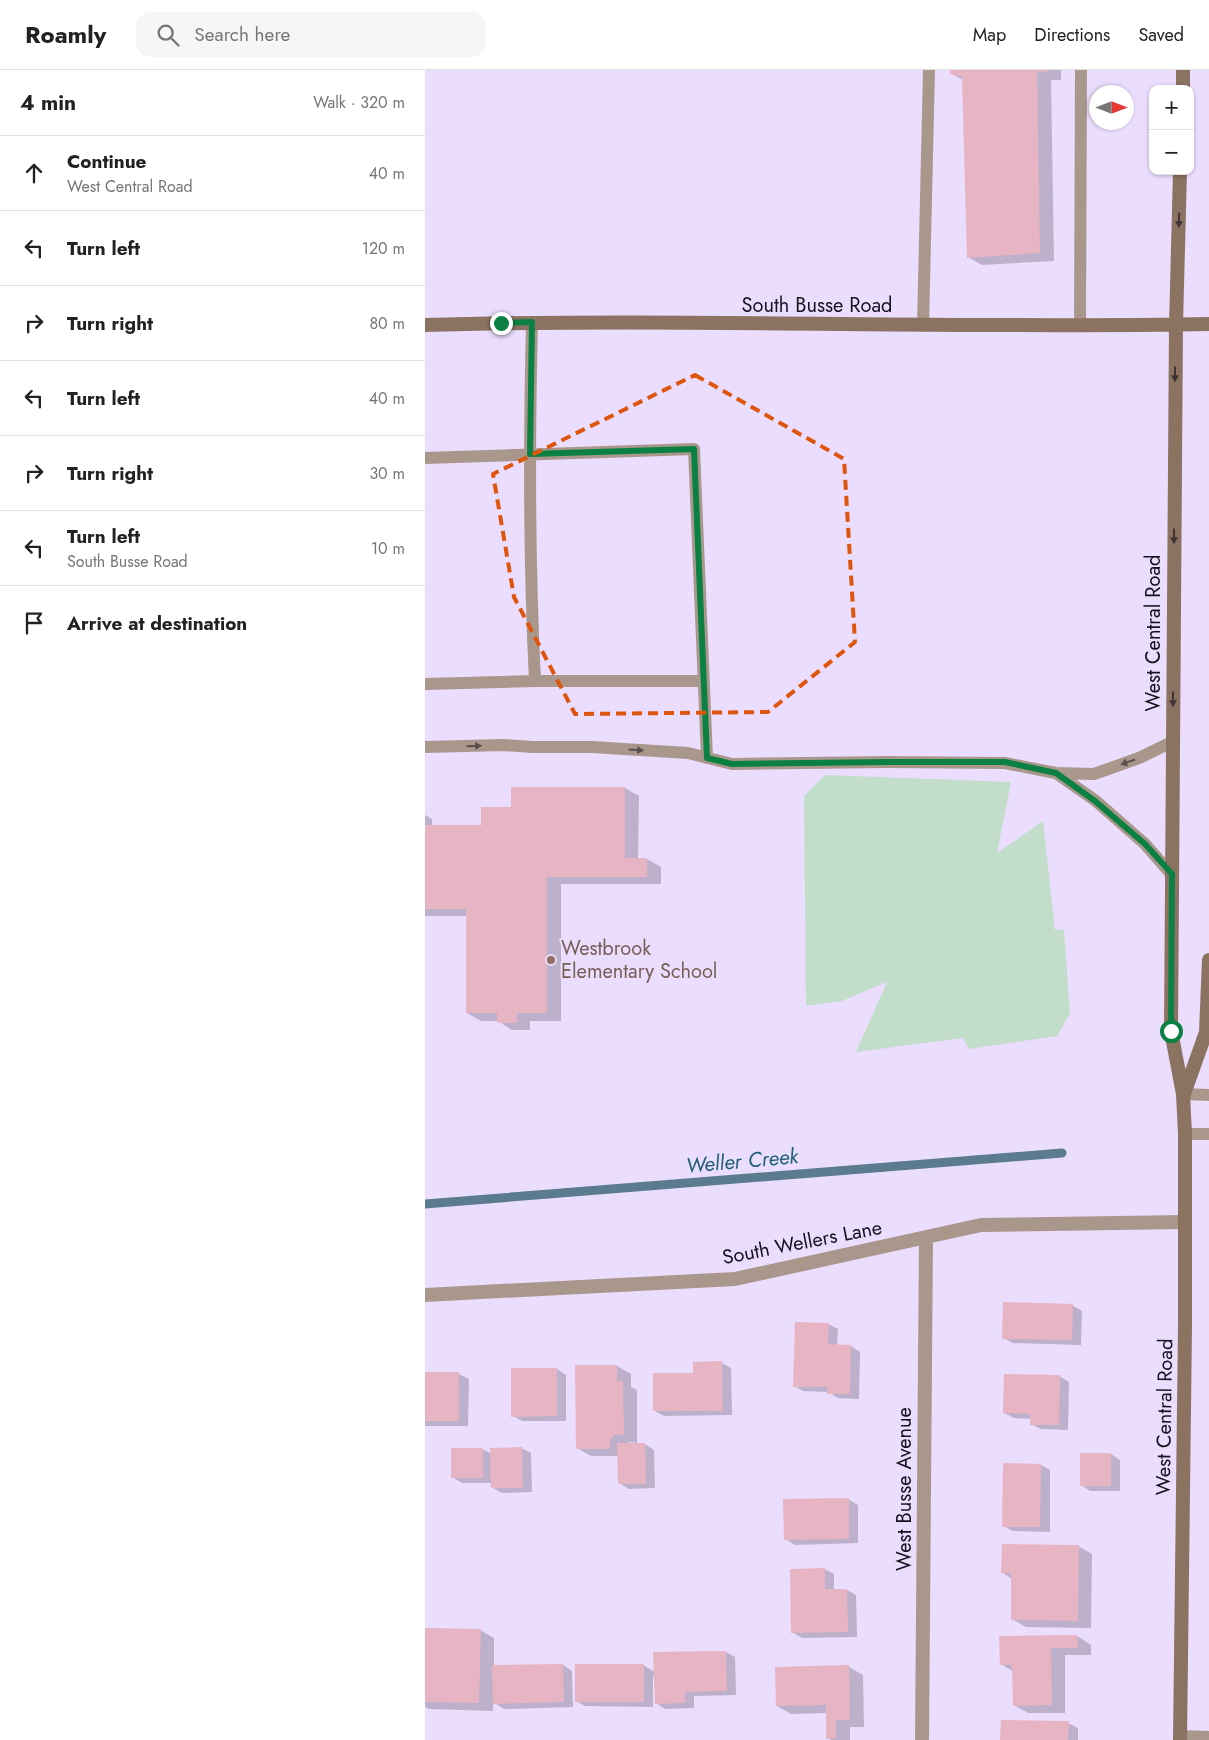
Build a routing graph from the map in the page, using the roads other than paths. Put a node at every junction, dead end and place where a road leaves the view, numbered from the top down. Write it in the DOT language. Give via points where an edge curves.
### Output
graph roads {
  1 [pos="929,70"];
  2 [pos="1081,70"];
  3 [pos="1183,70"];
  4 [pos="1183,85"];
  5 [pos="1180,175"];
  6 [pos="532,322"];
  7 [pos="1209,324"];
  8 [pos="425,325"];
  9 [pos="1081,325"];
  10 [pos="1176,325"];
  11 [pos="923,326"];
  12 [pos="530,454"];
  13 [pos="425,458"];
  14 [pos="535,682"];
  15 [pos="704,682"];
  16 [pos="425,684"];
  17 [pos="1173,742"];
  18 [pos="425,747"];
  19 [pos="707,758"];
  20 [pos="1056,773"];
  21 [pos="1172,874"];
  22 [pos="1209,960"];
  23 [pos="1183,1094"];
  24 [pos="1209,1094"];
  25 [pos="1185,1134"];
  26 [pos="1209,1134"];
  27 [pos="1185,1222"];
  28 [pos="926,1238"];
  29 [pos="425,1295"];
  30 [pos="1209,1737"];
  31 [pos="1180,1738"];
  32 [pos="922,1740"];
  1 -- 11 [label="lane"];
  2 -- 9 [label="lane"];
  3 -- 4 [label="main road"];
  5 -- 10 [label="main road, West Central Road, one-way"];
  6 -- 8 [label="main road, South Busse Road"];
  6 -- 11 [label="main road, South Busse Road"];
  6 -- 12 [label="lane"];
  7 -- 10 [label="main road, South Busse Road"];
  9 -- 10 [label="main road, South Busse Road"];
  9 -- 11 [label="main road, South Busse Road"];
  10 -- 17 [label="main road, West Central Road, one-way"];
  12 -- 13 [label="lane"];
  12 -- 14 [label="lane"];
  12 -- 15 [label="lane" via="694,449"];
  14 -- 15 [label="lane"];
  14 -- 16 [label="lane"];
  15 -- 19 [label="lane"];
  17 -- 20 [label="lane, one-way" via="1094,774"];
  17 -- 21 [label="main road, West Central Road"];
  18 -- 19 [label="lane, one-way" via="592,747 688,753"];
  19 -- 20 [label="lane" via="732,764 1005,762"];
  20 -- 21 [label="lane" via="1145,844"];
  21 -- 23 [label="main road, West Central Road" via="1171,1031"];
  22 -- 23 [label="main road, West Central Road" via="1206,1032"];
  23 -- 24 [label="lane"];
  23 -- 25 [label="main road, West Central Road"];
  25 -- 26 [label="lane"];
  25 -- 27 [label="main road, West Central Road"];
  27 -- 28 [label="street, South Wellers Lane" via="981,1225"];
  27 -- 31 [label="main road, West Central Road"];
  28 -- 29 [label="street, South Wellers Lane" via="735,1279"];
  28 -- 32 [label="street, West Busse Avenue"];
  30 -- 31 [label="lane"];
}
